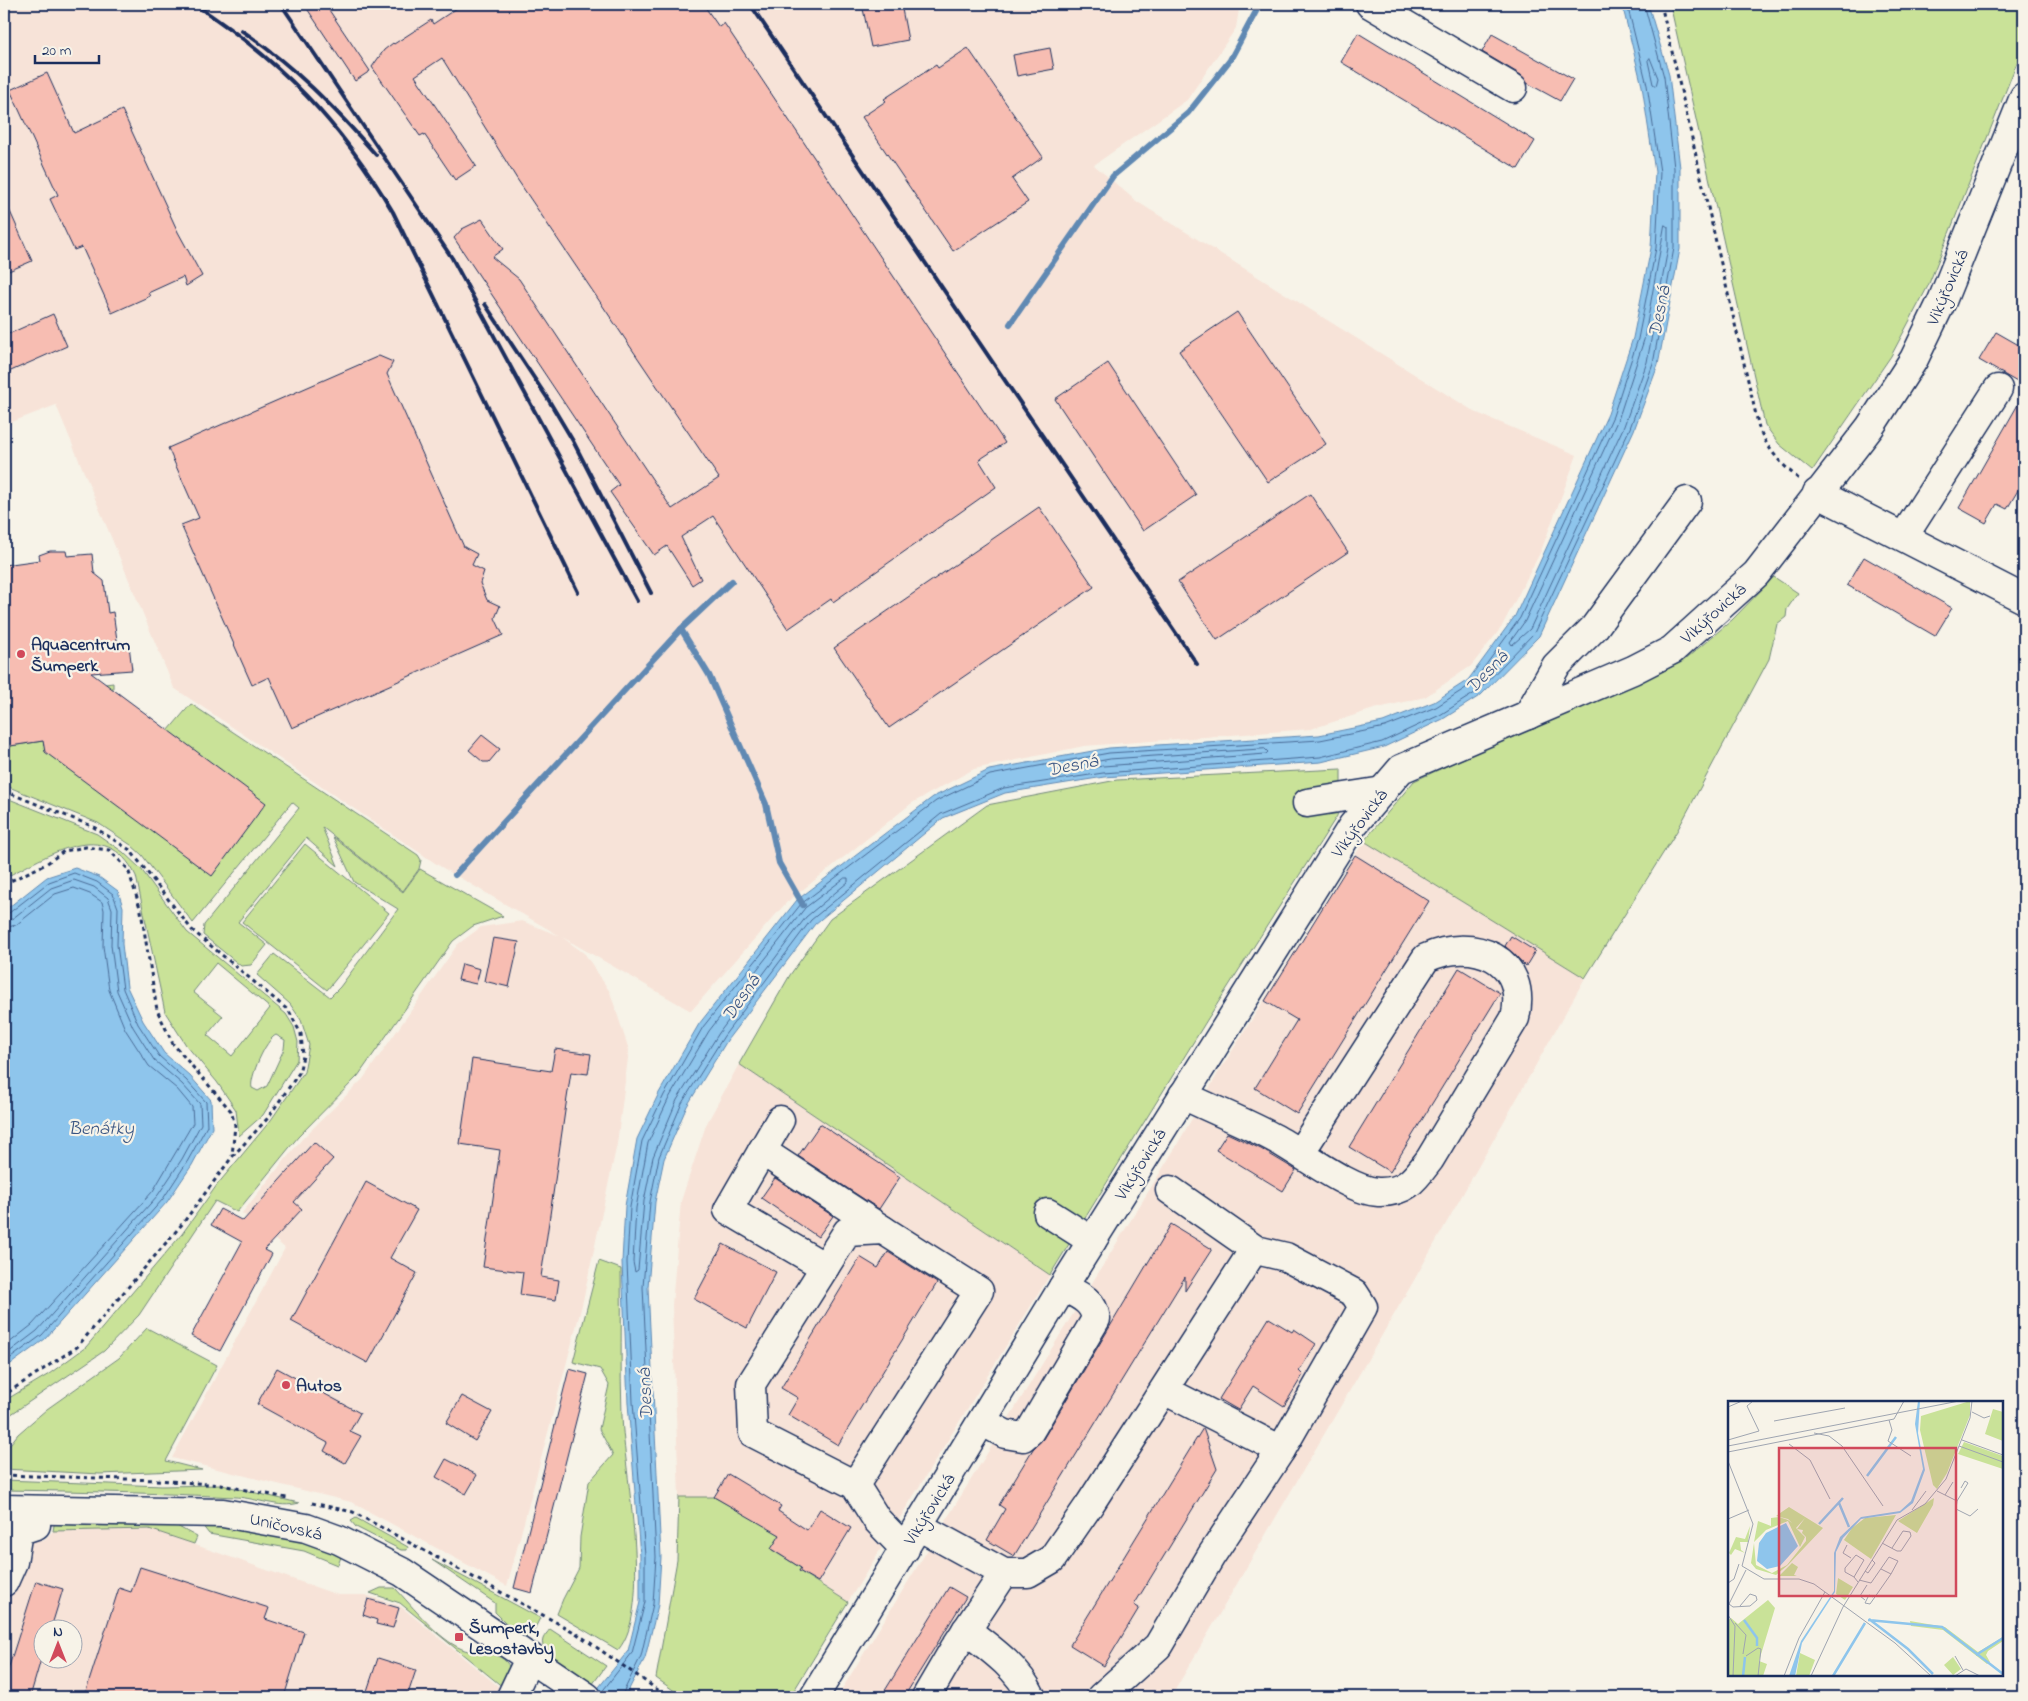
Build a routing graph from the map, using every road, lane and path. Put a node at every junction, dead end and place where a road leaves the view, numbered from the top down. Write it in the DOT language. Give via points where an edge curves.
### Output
graph roads {
  1 [pos="1370,4"];
  2 [pos="1661,4"];
  3 [pos="1514,88"];
  4 [pos="2024,97"];
  5 [pos="2015,148"];
  6 [pos="1998,389"];
  7 [pos="1817,493"];
  8 [pos="1686,501"];
  9 [pos="1904,536"];
  10 [pos="2024,599"];
  11 [pos="1528,715"];
  12 [pos="1383,790"];
  13 [pos="4,791"];
  14 [pos="1307,802"];
  15 [pos="4,884"];
  16 [pos="1183,1096"];
  17 [pos="780,1120"];
  18 [pos="762,1151"];
  19 [pos="1300,1153"];
  20 [pos="232,1157"];
  21 [pos="1170,1190"];
  22 [pos="1048,1213"];
  23 [pos="883,1230"];
  24 [pos="1092,1241"];
  25 [pos="1256,1250"];
  26 [pos="825,1267"];
  27 [pos="1063,1287"];
  28 [pos="1164,1390"];
  29 [pos="4,1395"];
  30 [pos="983,1422"];
  31 [pos="1281,1450"];
  32 [pos="855,1485"];
  33 [pos="4,1509"];
  34 [pos="36,1525"];
  35 [pos="918,1526"];
  36 [pos="905,1549"];
  37 [pos="1004,1573"];
  38 [pos="4,1582"];
  39 [pos="966,1630"];
  40 [pos="579,1636"];
  41 [pos="530,1657"];
  42 [pos="511,1697"];
  43 [pos="587,1697"];
  44 [pos="668,1697"];
  45 [pos="814,1697"];
  46 [pos="926,1697"];
  47 [pos="1032,1697"];
  48 [pos="1101,1697"];
  1 -- 3 [label="street"];
  2 -- 7 [label="path" via="1759,428 1764,442 1781,463"];
  4 -- 5 [label="street, Vikýřovická"];
  5 -- 7 [label="street, Vikýřovická" via="1914,359 1870,427"];
  6 -- 9 [label="street"];
  7 -- 9 [label="street"];
  7 -- 11 [label="street, Vikýřovická" via="1756,574 1672,650"];
  8 -- 11 [label="street" via="1594,628 1556,666"];
  9 -- 10 [label="street"];
  11 -- 12 [label="street, Vikýřovická" via="1401,769"];
  12 -- 14 [label="street"];
  12 -- 16 [label="street, Vikýřovická" via="1353,825"];
  13 -- 20 [label="path" via="92,826 130,850 192,930 294,1017 303,1044 298,1073 267,1119"];
  15 -- 20 [label="path" via="64,852 86,847 109,850 128,869 141,911 156,1010 173,1044 231,1111 235,1125"];
  16 -- 19 [label="street" via="1273,1137"];
  16 -- 24 [label="street, Vikýřovická"];
  17 -- 18 [label="street"];
  18 -- 23 [label="street"];
  18 -- 26 [label="street" via="728,1210"];
  19 -- 19 [label="street" via="1366,1191 1405,1188 1430,1158 1515,1018 1518,989 1506,966 1492,957 1466,950 1449,949 1426,958"];
  20 -- 29 [label="path" via="183,1223 78,1346"];
  21 -- 25 [label="street"];
  22 -- 24 [label="street"];
  23 -- 26 [label="street" via="847,1232"];
  23 -- 32 [label="street" via="979,1291"];
  24 -- 27 [label="street, Vikýřovická"];
  25 -- 28 [label="street"];
  25 -- 31 [label="street" via="1286,1258 1354,1293 1363,1307"];
  26 -- 32 [label="street" via="751,1384 753,1433"];
  27 -- 30 [label="street, Vikýřovická"];
  27 -- 30 [label="street" via="1089,1302 1095,1309 1096,1320 1030,1431 1023,1437 1006,1434"];
  28 -- 31 [label="street"];
  28 -- 37 [label="street" via="1052,1559 1028,1573"];
  30 -- 35 [label="street, Vikýřovická"];
  31 -- 48 [label="street" via="1211,1556 1158,1646"];
  32 -- 36 [label="street" via="877,1520"];
  33 -- 41 [label="street, Uničovská" via="223,1514 306,1528 339,1540 402,1572"];
  34 -- 38 [label="street" via="18,1531"];
  35 -- 36 [label="street, Vikýřovická"];
  35 -- 37 [label="street"];
  36 -- 45 [label="street, Vikýřovická"];
  37 -- 39 [label="street"];
  39 -- 46 [label="street"];
  39 -- 47 [label="street" via="992,1649 1024,1682"];
  40 -- 44 [label="path"];
  41 -- 42 [label="street"];
  41 -- 43 [label="street, Uničovská"];
}
